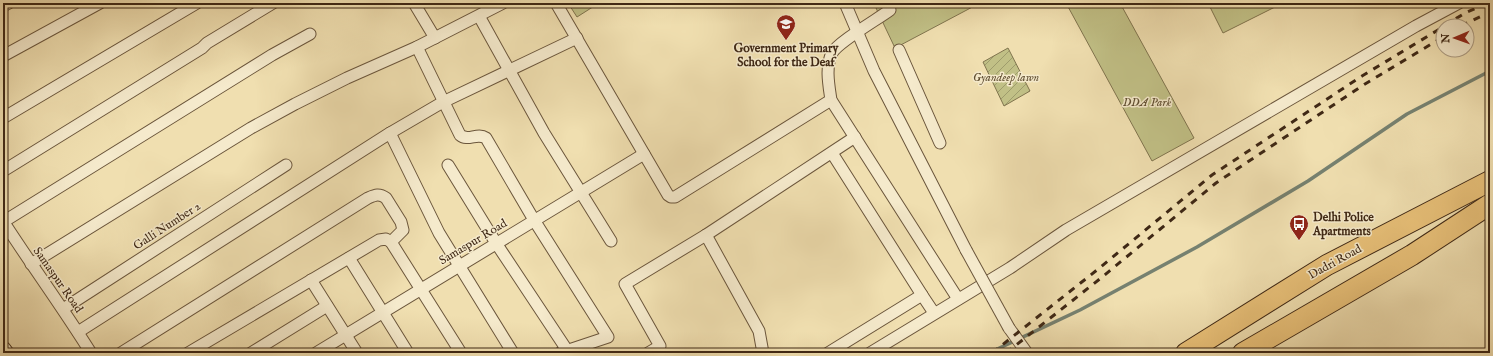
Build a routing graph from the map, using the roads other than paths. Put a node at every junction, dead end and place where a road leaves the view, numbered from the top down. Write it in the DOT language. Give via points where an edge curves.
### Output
graph roads {
  1 [pos="8,3"];
  2 [pos="100,3"];
  3 [pos="197,3"];
  4 [pos="273,3"];
  5 [pos="414,3"];
  6 [pos="503,3"];
  7 [pos="556,3"];
  8 [pos="845,3"];
  9 [pos="1459,3"];
  10 [pos="3,6"];
  11 [pos="890,10"];
  12 [pos="479,16"];
  13 [pos="857,33"];
  14 [pos="310,34"];
  15 [pos="435,38"];
  16 [pos="577,38"];
  17 [pos="417,47"];
  18 [pos="899,50"];
  19 [pos="3,56"];
  20 [pos="508,71"];
  21 [pos="831,100"];
  22 [pos="443,102"];
  23 [pos="3,118"];
  24 [pos="390,133"];
  25 [pos="855,138"];
  26 [pos="940,143"];
  27 [pos="832,153"];
  28 [pos="644,154"];
  29 [pos="286,165"];
  30 [pos="448,165"];
  31 [pos="3,171"];
  32 [pos="1490,181"];
  33 [pos="581,193"];
  34 [pos="1490,204"];
  35 [pos="534,220"];
  36 [pos="3,222"];
  37 [pos="706,235"];
  38 [pos="611,241"];
  39 [pos="391,242"];
  40 [pos="496,244"];
  41 [pos="349,258"];
  42 [pos="31,264"];
  43 [pos="459,265"];
  44 [pos="311,280"];
  45 [pos="421,290"];
  46 [pos="922,295"];
  47 [pos="958,299"];
  48 [pos="328,306"];
  49 [pos="63,309"];
  50 [pos="383,313"];
  51 [pos="934,313"];
  52 [pos="78,332"];
  53 [pos="346,335"];
  54 [pos="3,349"];
  55 [pos="564,352"];
  56 [pos="6,353"];
  57 [pos="91,353"];
  58 [pos="121,353"];
  59 [pos="188,353"];
  60 [pos="251,353"];
  61 [pos="316,353"];
  62 [pos="357,353"];
  63 [pos="408,353"];
  64 [pos="461,353"];
  65 [pos="513,353"];
  66 [pos="648,353"];
  67 [pos="763,353"];
  68 [pos="828,353"];
  69 [pos="870,353"];
  70 [pos="1027,353"];
  71 [pos="1186,353"];
  72 [pos="1243,353"];
  1 -- 10 [label="street"];
  2 -- 19 [label="street"];
  3 -- 23 [label="street"];
  4 -- 31 [label="street"];
  5 -- 15 [label="street"];
  6 -- 12 [label="street"];
  7 -- 16 [label="street"];
  8 -- 13 [label="street"];
  9 -- 47 [label="street" via="1066,230"];
  11 -- 13 [label="street"];
  12 -- 15 [label="street"];
  12 -- 20 [label="street"];
  13 -- 21 [label="street" via="832,53 827,74"];
  13 -- 70 [label="street, bridge" via="966,250 1009,328"];
  14 -- 36 [label="street"];
  15 -- 17 [label="street"];
  16 -- 20 [label="street"];
  16 -- 28 [label="street"];
  17 -- 22 [label="street"];
  17 -- 42 [label="street" via="294,104 251,128"];
  18 -- 26 [label="street"];
  20 -- 22 [label="street"];
  20 -- 33 [label="street"];
  21 -- 25 [label="street"];
  21 -- 28 [label="street" via="675,197 668,195"];
  22 -- 24 [label="street"];
  22 -- 35 [label="street" via="460,135 467,138 486,138"];
  24 -- 43 [label="street" via="435,226"];
  24 -- 52 [label="street"];
  25 -- 27 [label="street"];
  25 -- 47 [label="street"];
  27 -- 37 [label="street"];
  27 -- 46 [label="street"];
  28 -- 33 [label="street, Samaspur Road"];
  29 -- 49 [label="street, Galli Number 2"];
  30 -- 40 [label="street"];
  32 -- 71 [label="highway, Dadri Road" via="1327,265"];
  33 -- 35 [label="street, Samaspur Road"];
  33 -- 38 [label="street"];
  34 -- 72 [label="highway" via="1412,255"];
  35 -- 40 [label="street, Samaspur Road"];
  35 -- 55 [label="street" via="608,337"];
  36 -- 42 [label="street, Samaspur Road"];
  37 -- 66 [label="street" via="625,284 660,346"];
  37 -- 67 [label="street" via="759,332"];
  39 -- 41 [label="street" via="386,239 380,240"];
  39 -- 45 [label="street"];
  39 -- 58 [label="street" via="403,230 386,198 377,194"];
  40 -- 43 [label="street, Samaspur Road"];
  40 -- 55 [label="street"];
  41 -- 44 [label="street"];
  41 -- 50 [label="street"];
  42 -- 49 [label="street, Samaspur Road"];
  43 -- 45 [label="street, Samaspur Road"];
  43 -- 65 [label="street"];
  44 -- 48 [label="street"];
  44 -- 59 [label="street"];
  45 -- 50 [label="street, Samaspur Road"];
  45 -- 64 [label="street"];
  46 -- 51 [label="street"];
  46 -- 68 [label="street"];
  47 -- 51 [label="street"];
  48 -- 53 [label="street"];
  48 -- 60 [label="street"];
  49 -- 52 [label="street, Samaspur Road"];
  50 -- 53 [label="street, Samaspur Road"];
  50 -- 63 [label="street"];
  51 -- 69 [label="street"];
  52 -- 57 [label="street, Samaspur Road"];
  53 -- 61 [label="street, Samaspur Road"];
  53 -- 62 [label="street"];
  54 -- 56 [label="street"];
}
